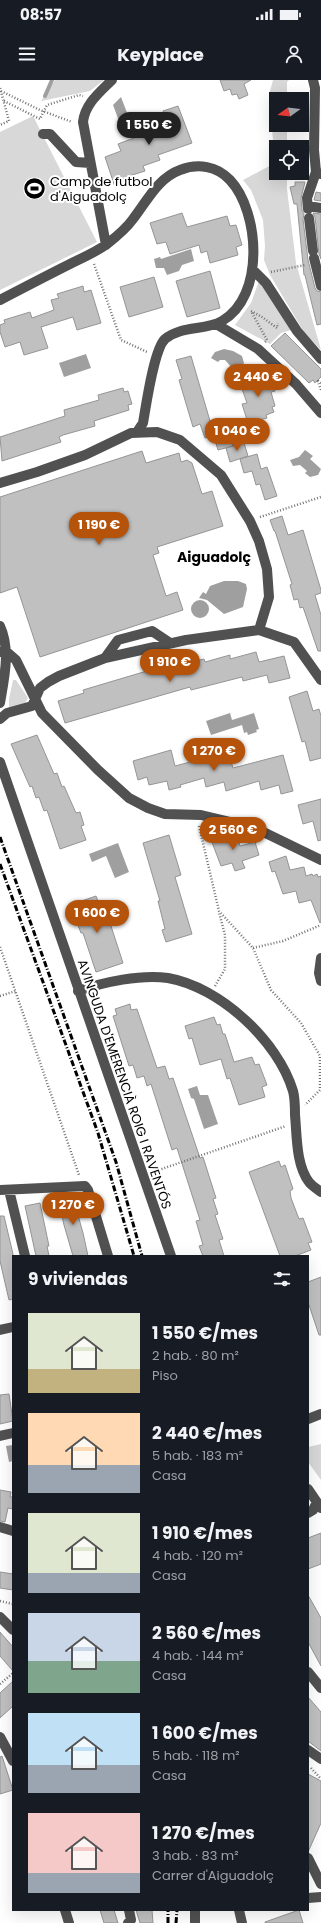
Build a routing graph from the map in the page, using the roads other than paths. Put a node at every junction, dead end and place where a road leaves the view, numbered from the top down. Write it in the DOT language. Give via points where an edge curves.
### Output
graph roads {
  1 [pos="112,80"];
  2 [pos="314,80"];
  3 [pos="43,134"];
  4 [pos="90,164"];
  5 [pos="319,173"];
  6 [pos="321,208"];
  7 [pos="308,211"];
  8 [pos="106,245"];
  9 [pos="316,258"];
  10 [pos="253,266"];
  11 [pos="321,286"];
  12 [pos="0,300"];
  13 [pos="216,324"];
  14 [pos="321,359"];
  15 [pos="321,413"];
  16 [pos="137,432"];
  17 [pos="0,483"];
  18 [pos="0,627"];
  19 [pos="260,630"];
  20 [pos="170,643"];
  21 [pos="3,652"];
  22 [pos="105,658"];
  23 [pos="321,680"];
  24 [pos="35,701"];
  25 [pos="0,703"];
  26 [pos="0,719"];
  27 [pos="0,762"];
  28 [pos="321,860"];
  29 [pos="321,958"];
  30 [pos="321,981"];
  31 [pos="78,991"];
  32 [pos="5,1190"];
  33 [pos="321,1192"];
  34 [pos="25,1255"];
  35 [pos="108,1255"];
  36 [pos="171,1255"];
  37 [pos="12,1328"];
  38 [pos="0,1330"];
  39 [pos="321,1414"];
  40 [pos="309,1419"];
  41 [pos="12,1433"];
  42 [pos="0,1436"];
  43 [pos="309,1490"];
  44 [pos="319,1505"];
  45 [pos="309,1512"];
  46 [pos="0,1527"];
  47 [pos="12,1531"];
  48 [pos="0,1617"];
  49 [pos="12,1629"];
  50 [pos="309,1673"];
  51 [pos="321,1688"];
  52 [pos="0,1737"];
  53 [pos="309,1751"];
  54 [pos="12,1759"];
  55 [pos="321,1759"];
  56 [pos="309,1860"];
  57 [pos="321,1884"];
  58 [pos="321,1897"];
  59 [pos="309,1898"];
  60 [pos="65,1911"];
  61 [pos="129,1911"];
  62 [pos="195,1911"];
  63 [pos="239,1911"];
  64 [pos="69,1923"];
  65 [pos="128,1923"];
  66 [pos="195,1923"];
  67 [pos="242,1923"];
  1 -- 4 [label="street" via="94,98 84,113 83,122"];
  2 -- 5 [label="street" via="314,150"];
  3 -- 4 [label="street" via="50,134 76,162"];
  4 -- 8 [label="street"];
  5 -- 7 [label="street" via="307,198"];
  6 -- 7 [label="street"];
  7 -- 9 [label="street"];
  8 -- 10 [label="street" via="130,223 159,185 171,174 203,166 222,173 241,195 253,228"];
  8 -- 12 [label="street"];
  9 -- 11 [label="street"];
  10 -- 13 [label="street" via="241,301 227,318"];
  10 -- 14 [label="street" via="297,331"];
  13 -- 15 [label="street" via="258,349 296,384"];
  13 -- 16 [label="street" via="175,333 165,340 157,356 143,423"];
  16 -- 17 [label="street" via="85,455"];
  16 -- 19 [label="street" via="158,432 180,440 221,475 250,521 267,569 269,597"];
  18 -- 21 [label="street" via="5,641"];
  19 -- 20 [label="street"];
  19 -- 23 [label="street" via="294,642"];
  20 -- 22 [label="street"];
  20 -- 22 [label="street" via="152,631 136,634 118,640"];
  21 -- 24 [label="street" via="16,660"];
  21 -- 25 [label="street"];
  22 -- 24 [label="street" via="48,682 40,688"];
  24 -- 26 [label="street" via="27,708"];
  24 -- 28 [label="street" via="57,729 129,798 165,814 201,815 255,828"];
  27 -- 31 [label="street, AVINGUDA D'EMERENCIÀ ROIG I RAVENTÓS"];
  29 -- 30 [label="street"];
  31 -- 33 [label="street" via="105,982 168,978 210,994 251,1024 281,1062 294,1093 301,1162 310,1183"];
  31 -- 36 [label="street, AVINGUDA D'EMERENCIÀ ROIG I RAVENTÓS"];
  32 -- 34 [label="street"];
  32 -- 35 [label="street" via="85,1186"];
  37 -- 38 [label="street"];
  39 -- 40 [label="street"];
  41 -- 42 [label="street"];
  43 -- 44 [label="street"];
  44 -- 45 [label="street"];
  46 -- 47 [label="street"];
  48 -- 49 [label="street"];
  50 -- 51 [label="street"];
  52 -- 54 [label="street"];
  53 -- 55 [label="street"];
  56 -- 57 [label="street"];
  58 -- 59 [label="street"];
  60 -- 64 [label="street"];
  61 -- 65 [label="street"];
  62 -- 66 [label="street"];
  63 -- 67 [label="street"];
}
